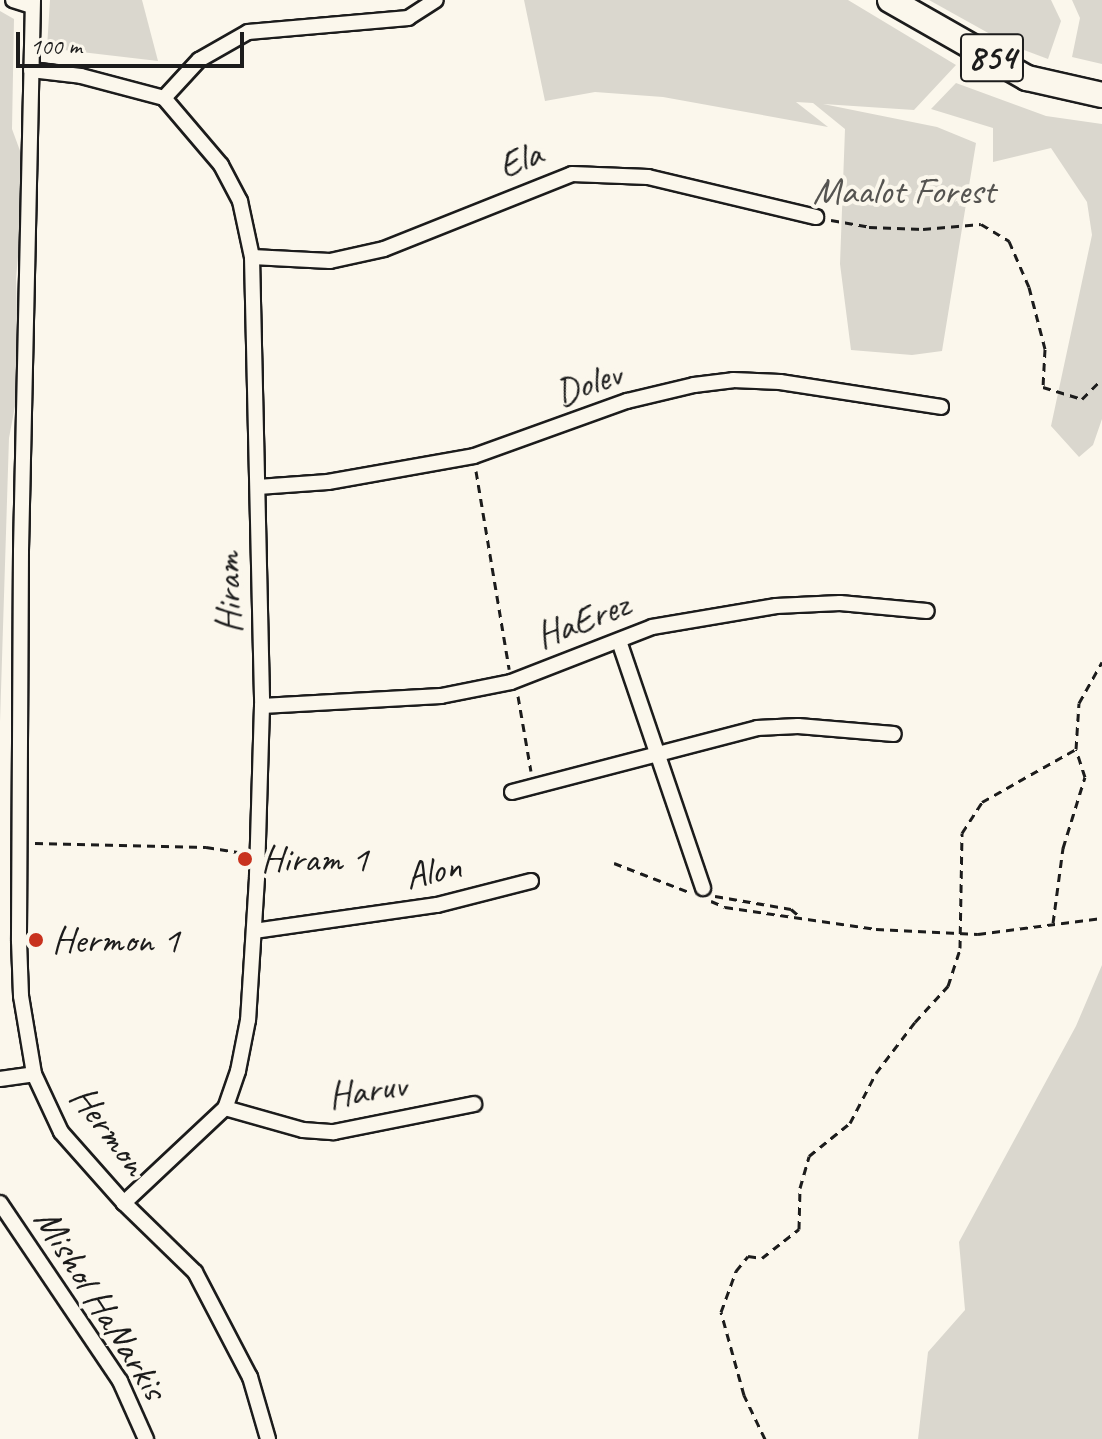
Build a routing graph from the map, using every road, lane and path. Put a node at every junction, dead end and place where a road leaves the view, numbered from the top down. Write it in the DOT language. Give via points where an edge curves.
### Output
graph roads {
  1 [pos="13,0"];
  2 [pos="436,0"];
  3 [pos="890,0"];
  4 [pos="32,3"];
  5 [pos="31,70"];
  6 [pos="1102,95"];
  7 [pos="164,98"];
  8 [pos="816,217"];
  9 [pos="252,257"];
  10 [pos="1102,379"];
  11 [pos="941,407"];
  12 [pos="474,456"];
  13 [pos="258,487"];
  14 [pos="927,611"];
  15 [pos="619,641"];
  16 [pos="1102,662"];
  17 [pos="513,681"];
  18 [pos="262,706"];
  19 [pos="894,734"];
  20 [pos="1076,749"];
  21 [pos="657,754"];
  22 [pos="534,787"];
  23 [pos="512,792"];
  24 [pos="19,843"];
  25 [pos="258,855"];
  26 [pos="614,863"];
  27 [pos="531,881"];
  28 [pos="703,888"];
  29 [pos="802,918"];
  30 [pos="1102,918"];
  31 [pos="1053,923"];
  32 [pos="254,931"];
  33 [pos="961,933"];
  34 [pos="34,1074"];
  35 [pos="0,1079"];
  36 [pos="474,1104"];
  37 [pos="225,1108"];
  38 [pos="0,1203"];
  39 [pos="124,1203"];
  40 [pos="146,1439"];
  41 [pos="268,1439"];
  42 [pos="765,1439"];
  1 -- 4 [label="street"];
  2 -- 7 [label="street" via="408,18 248,32 199,60"];
  3 -- 6 [label="main road, 854" via="1027,78"];
  4 -- 5 [label="street, Hermon"];
  5 -- 7 [label="street" via="81,76"];
  5 -- 24 [label="street, Hermon"];
  7 -- 9 [label="street, Hiram" via="221,165 240,201"];
  8 -- 9 [label="street, Ela" via="648,177 572,174 384,249 330,261"];
  8 -- 10 [label="path" via="869,227 981,224 1009,241 1029,287 1045,349 1043,387 1082,399"];
  9 -- 13 [label="street, Hiram"];
  11 -- 12 [label="street, Dolev" via="794,383 733,380 627,401"];
  12 -- 13 [label="street, Dolev" via="328,482"];
  12 -- 17 [label="path"];
  13 -- 18 [label="street, Hiram"];
  14 -- 15 [label="street, HaErez" via="840,603 776,606 652,627"];
  15 -- 17 [label="street, HaErez"];
  15 -- 21 [label="street"];
  16 -- 20 [label="path" via="1079,703"];
  17 -- 18 [label="street, HaErez" via="441,696"];
  17 -- 22 [label="path"];
  18 -- 25 [label="street, Hiram"];
  19 -- 21 [label="street" via="757,728"];
  20 -- 31 [label="path" via="1085,777 1063,848"];
  20 -- 33 [label="path" via="982,802 962,833"];
  21 -- 22 [label="street"];
  21 -- 28 [label="street"];
  22 -- 23 [label="street"];
  24 -- 25 [label="path" via="206,847"];
  24 -- 34 [label="street, Hermon" via="21,996"];
  25 -- 32 [label="street, Hiram"];
  26 -- 29 [label="path" via="725,907"];
  27 -- 32 [label="street, Alon" via="437,905"];
  28 -- 29 [label="path" via="715,897 791,909"];
  29 -- 33 [label="path" via="876,929"];
  30 -- 31 [label="path"];
  31 -- 33 [label="path"];
  32 -- 37 [label="street, Hiram" via="248,1020"];
  33 -- 42 [label="path" via="948,986 876,1073 850,1123 809,1156 800,1188 799,1229 762,1258 748,1256 736,1271 721,1312 744,1395"];
  34 -- 35 [label="street"];
  34 -- 39 [label="street, Hermon" via="61,1132"];
  36 -- 37 [label="street, Haruv" via="334,1132 303,1130"];
  37 -- 39 [label="street, Hiram"];
  38 -- 40 [label="street, Mishol HaNarkis" via="120,1381"];
  39 -- 41 [label="street, Hermon" via="195,1272 250,1377"];
}
